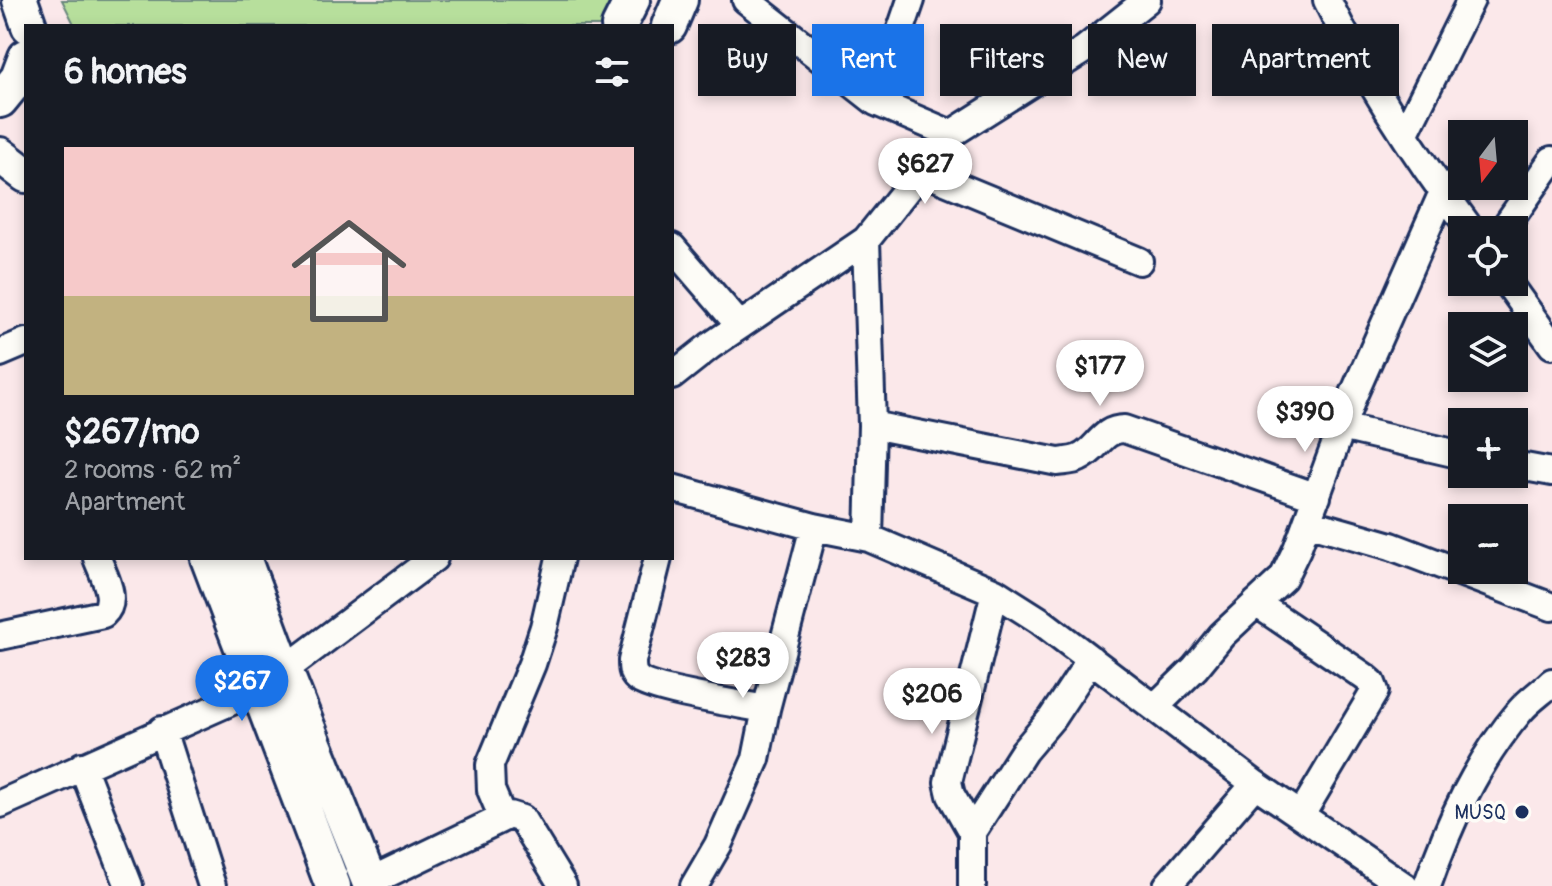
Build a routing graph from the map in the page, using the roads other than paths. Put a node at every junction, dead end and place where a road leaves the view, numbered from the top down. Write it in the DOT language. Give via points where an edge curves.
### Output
graph roads {
  1 [pos="20,0"];
  2 [pos="632,0"];
  3 [pos="680,0"];
  4 [pos="746,0"];
  5 [pos="911,0"];
  6 [pos="1147,0"];
  7 [pos="1327,0"];
  8 [pos="1471,0"];
  9 [pos="28,24"];
  10 [pos="620,24"];
  11 [pos="670,24"];
  12 [pos="24,62"];
  13 [pos="0,100"];
  14 [pos="876,102"];
  15 [pos="1405,133"];
  16 [pos="951,134"];
  17 [pos="0,155"];
  18 [pos="1552,160"];
  19 [pos="921,171"];
  20 [pos="24,173"];
  21 [pos="1443,192"];
  22 [pos="1461,216"];
  23 [pos="1513,216"];
  24 [pos="866,240"];
  25 [pos="674,249"];
  26 [pos="1139,261"];
  27 [pos="1517,296"];
  28 [pos="740,326"];
  29 [pos="24,343"];
  30 [pos="1552,345"];
  31 [pos="0,353"];
  32 [pos="674,375"];
  33 [pos="872,425"];
  34 [pos="1341,427"];
  35 [pos="1448,452"];
  36 [pos="1528,468"];
  37 [pos="1552,472"];
  38 [pos="674,493"];
  39 [pos="1317,497"];
  40 [pos="1307,522"];
  41 [pos="814,527"];
  42 [pos="869,538"];
  43 [pos="98,560"];
  44 [pos="209,560"];
  45 [pos="243,560"];
  46 [pos="431,560"];
  47 [pos="560,560"];
  48 [pos="657,560"];
  49 [pos="995,592"];
  50 [pos="1256,603"];
  51 [pos="1552,607"];
  52 [pos="0,636"];
  53 [pos="1091,659"];
  54 [pos="272,680"];
  55 [pos="1552,682"];
  56 [pos="1155,707"];
  57 [pos="766,709"];
  58 [pos="162,730"];
  59 [pos="82,766"];
  60 [pos="1255,784"];
  61 [pos="0,804"];
  62 [pos="1301,815"];
  63 [pos="502,816"];
  64 [pos="972,832"];
  65 [pos="370,884"];
  66 [pos="129,886"];
  67 [pos="212,886"];
  68 [pos="333,886"];
  69 [pos="563,886"];
  70 [pos="694,886"];
  71 [pos="972,886"];
  72 [pos="1167,886"];
  73 [pos="1404,886"];
  74 [pos="1427,886"];
  1 -- 9 [label="main road"];
  2 -- 10 [label="main road"];
  3 -- 11 [label="main road"];
  4 -- 14 [label="street"];
  5 -- 14 [label="street"];
  6 -- 16 [label="street" via="1085,49"];
  7 -- 15 [label="street" via="1349,46"];
  8 -- 15 [label="street"];
  12 -- 13 [label="main road"];
  14 -- 16 [label="street"];
  15 -- 21 [label="street"];
  16 -- 19 [label="street"];
  17 -- 20 [label="main road"];
  18 -- 23 [label="street"];
  19 -- 24 [label="street"];
  19 -- 26 [label="street"];
  21 -- 22 [label="street"];
  21 -- 34 [label="street"];
  24 -- 28 [label="street"];
  24 -- 33 [label="street"];
  25 -- 28 [label="street"];
  27 -- 30 [label="street"];
  28 -- 32 [label="street"];
  29 -- 31 [label="street"];
  33 -- 39 [label="street" via="1058,462 1081,458 1102,435 1124,429"];
  33 -- 42 [label="street"];
  34 -- 35 [label="street"];
  34 -- 39 [label="street"];
  36 -- 37 [label="street"];
  38 -- 41 [label="street"];
  39 -- 40 [label="street"];
  40 -- 50 [label="street" via="1283,578"];
  40 -- 51 [label="street" via="1391,546"];
  41 -- 42 [label="street"];
  41 -- 57 [label="street"];
  42 -- 49 [label="street"];
  43 -- 52 [label="street" via="111,600 103,614"];
  44 -- 54 [label="main road"];
  45 -- 54 [label="main road"];
  46 -- 54 [label="street"];
  47 -- 63 [label="street" via="532,664 490,765 491,790"];
  48 -- 57 [label="street" via="632,661 635,676 661,687"];
  49 -- 53 [label="street"];
  49 -- 64 [label="street" via="948,782"];
  50 -- 56 [label="street"];
  50 -- 62 [label="street" via="1365,677 1375,691"];
  53 -- 56 [label="street"];
  53 -- 64 [label="street"];
  54 -- 58 [label="street"];
  54 -- 65 [label="main road"];
  54 -- 68 [label="main road"];
  55 -- 74 [label="street" via="1522,709 1463,796"];
  56 -- 60 [label="street"];
  57 -- 70 [label="street" via="756,759"];
  58 -- 59 [label="street"];
  58 -- 67 [label="street"];
  59 -- 61 [label="street"];
  59 -- 66 [label="street"];
  60 -- 62 [label="street"];
  60 -- 72 [label="street"];
  62 -- 73 [label="street"];
  63 -- 65 [label="street"];
  63 -- 69 [label="street" via="522,819"];
  64 -- 71 [label="street"];
}
